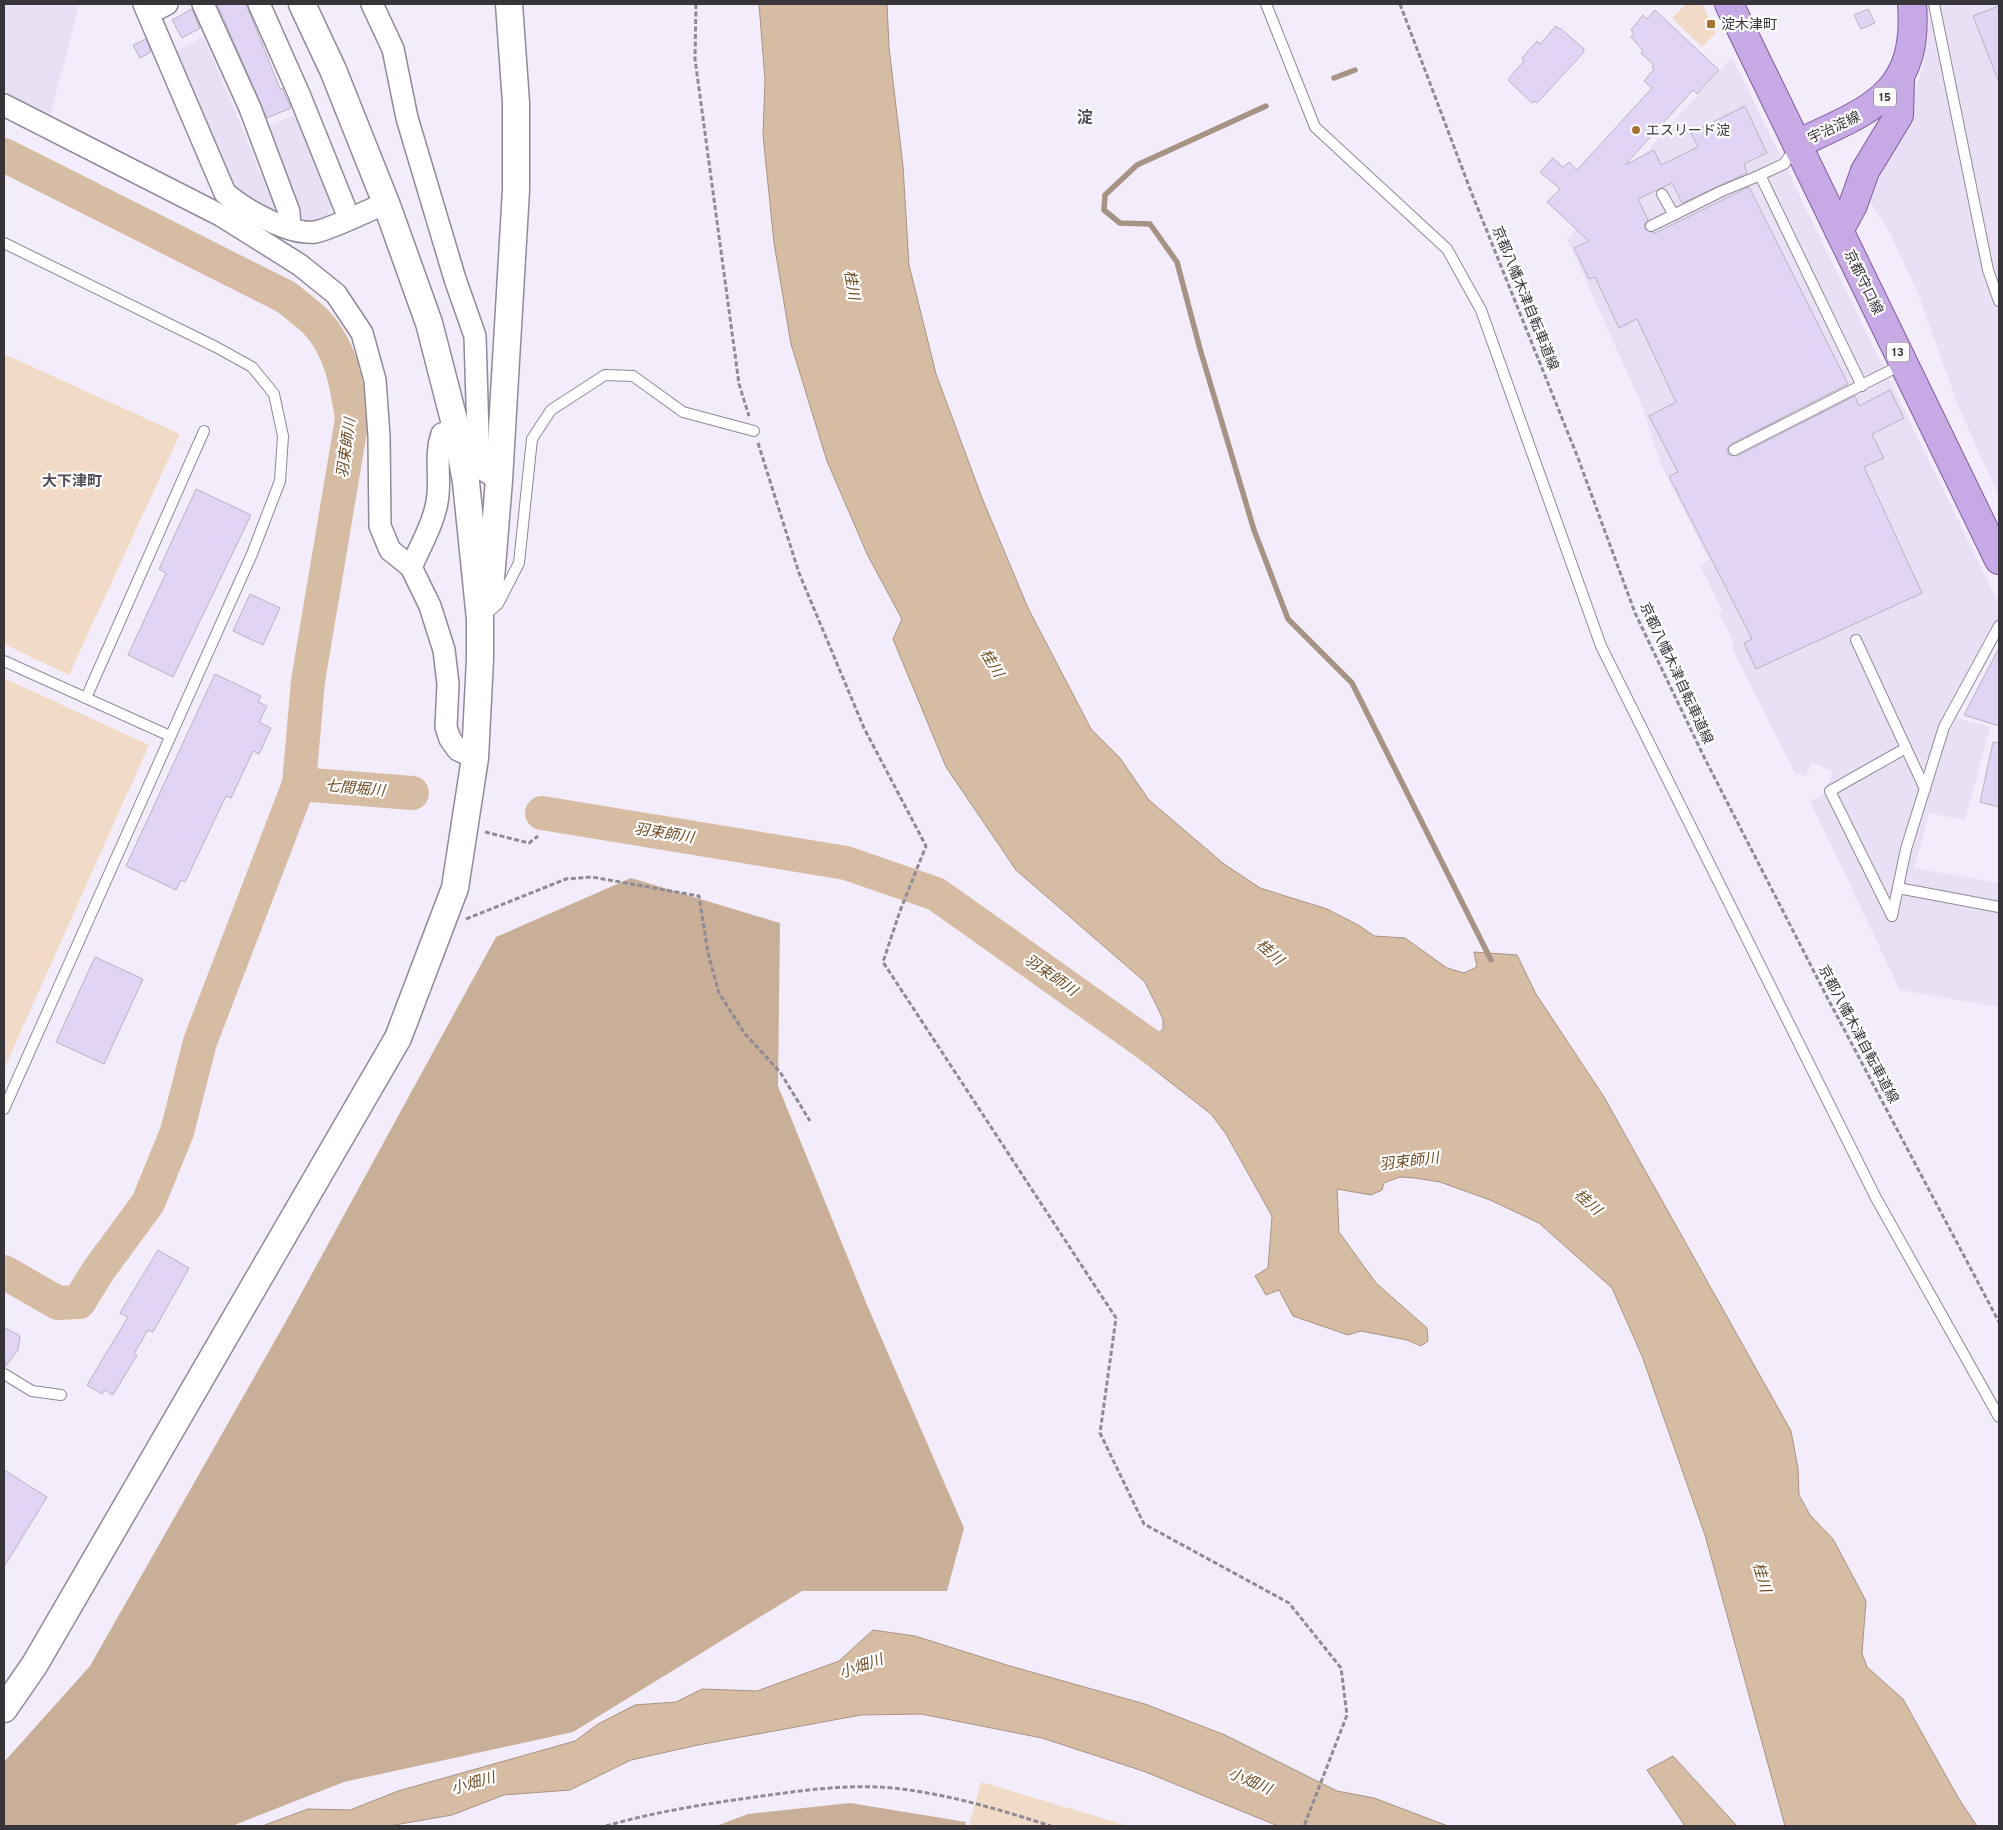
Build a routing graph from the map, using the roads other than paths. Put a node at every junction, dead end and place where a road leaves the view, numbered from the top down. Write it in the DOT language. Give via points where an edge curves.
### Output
graph roads {
  1 [pos="203,4"];
  2 [pos="260,4"];
  3 [pos="302,4"];
  4 [pos="372,4"];
  5 [pos="509,4"];
  6 [pos="1266,4"];
  7 [pos="1729,4"];
  8 [pos="1912,4"];
  9 [pos="1934,4"];
  10 [pos="153,7"];
  11 [pos="1900,79"];
  12 [pos="4,105"];
  13 [pos="1797,144"];
  14 [pos="1763,174"];
  15 [pos="1662,194"];
  16 [pos="386,203"];
  17 [pos="1674,215"];
  18 [pos="349,218"];
  19 [pos="1651,226"];
  20 [pos="290,229"];
  21 [pos="1839,231"];
  22 [pos="4,243"];
  23 [pos="1999,301"];
  24 [pos="1904,364"];
  25 [pos="1862,386"];
  26 [pos="456,428"];
  27 [pos="754,431"];
  28 [pos="204,432"];
  29 [pos="1734,450"];
  30 [pos="500,480"];
  31 [pos="1999,560"];
  32 [pos="411,567"];
  33 [pos="480,619"];
  34 [pos="1999,626"];
  35 [pos="1856,640"];
  36 [pos="4,661"];
  37 [pos="86,698"];
  38 [pos="170,736"];
  39 [pos="1906,748"];
  40 [pos="475,758"];
  41 [pos="1926,789"];
  42 [pos="1898,888"];
  43 [pos="1999,908"];
  44 [pos="4,1109"];
  45 [pos="4,1374"];
  46 [pos="61,1396"];
  47 [pos="1999,1418"];
  48 [pos="4,1709"];
  1 -- 20 [label="street" via="250,108 289,212"];
  2 -- 18 [label="street"];
  3 -- 16 [label="street" via="333,70"];
  4 -- 30 [label="street" via="394,49 407,118 475,336 480,467"];
  5 -- 30 [label="street" via="516,103 516,190"];
  6 -- 47 [label="lane" via="1315,127 1447,249 1481,310 1601,646 1876,1198"];
  7 -- 13 [label="main road, 京都守口線 / 13"];
  8 -- 11 [label="main road, 宇治淀線 / 15" via="1912,47"];
  9 -- 23 [label="lane" via="1988,270"];
  10 -- 20 [label="street" via="225,193 241,206"];
  11 -- 13 [label="main road, 宇治淀線 / 15" via="1867,111"];
  11 -- 21 [label="main road" via="1899,115 1865,171 1854,205"];
  12 -- 32 [label="street" via="222,216 300,265 336,294 362,333 375,380 380,526 390,550"];
  13 -- 14 [label="lane" via="1784,164"];
  13 -- 21 [label="main road, 京都守口線 / 13"];
  14 -- 17 [label="lane"];
  14 -- 25 [label="lane" via="1760,175"];
  15 -- 17 [label="lane"];
  16 -- 18 [label="street"];
  16 -- 26 [label="street" via="429,323"];
  17 -- 19 [label="lane"];
  18 -- 20 [label="street" via="316,232"];
  21 -- 24 [label="main road, 京都守口線 / 13"];
  22 -- 38 [label="lane" via="224,351 252,367 274,394 283,436 280,481 252,554"];
  24 -- 25 [label="lane"];
  24 -- 31 [label="main road, 京都守口線 / 13"];
  25 -- 29 [label="lane"];
  26 -- 32 [label="street" via="442,434 438,445 438,497 427,534"];
  26 -- 33 [label="street" via="466,482"];
  27 -- 33 [label="lane" via="683,412 634,376 605,375 551,410 532,439 518,563 498,604"];
  28 -- 37 [label="lane"];
  30 -- 33 [label="street" via="491,579"];
  32 -- 40 [label="street" via="430,606 444,650 448,684 446,728 458,750"];
  33 -- 40 [label="street"];
  34 -- 41 [label="lane" via="1944,727"];
  35 -- 39 [label="lane"];
  36 -- 37 [label="lane"];
  37 -- 38 [label="lane"];
  38 -- 44 [label="lane"];
  39 -- 41 [label="lane"];
  39 -- 42 [label="lane" via="1830,791 1892,916"];
  40 -- 48 [label="street" via="455,888 398,1038 29,1674"];
  41 -- 42 [label="lane" via="1906,849"];
  42 -- 43 [label="lane"];
  45 -- 46 [label="lane" via="32,1391"];
}
